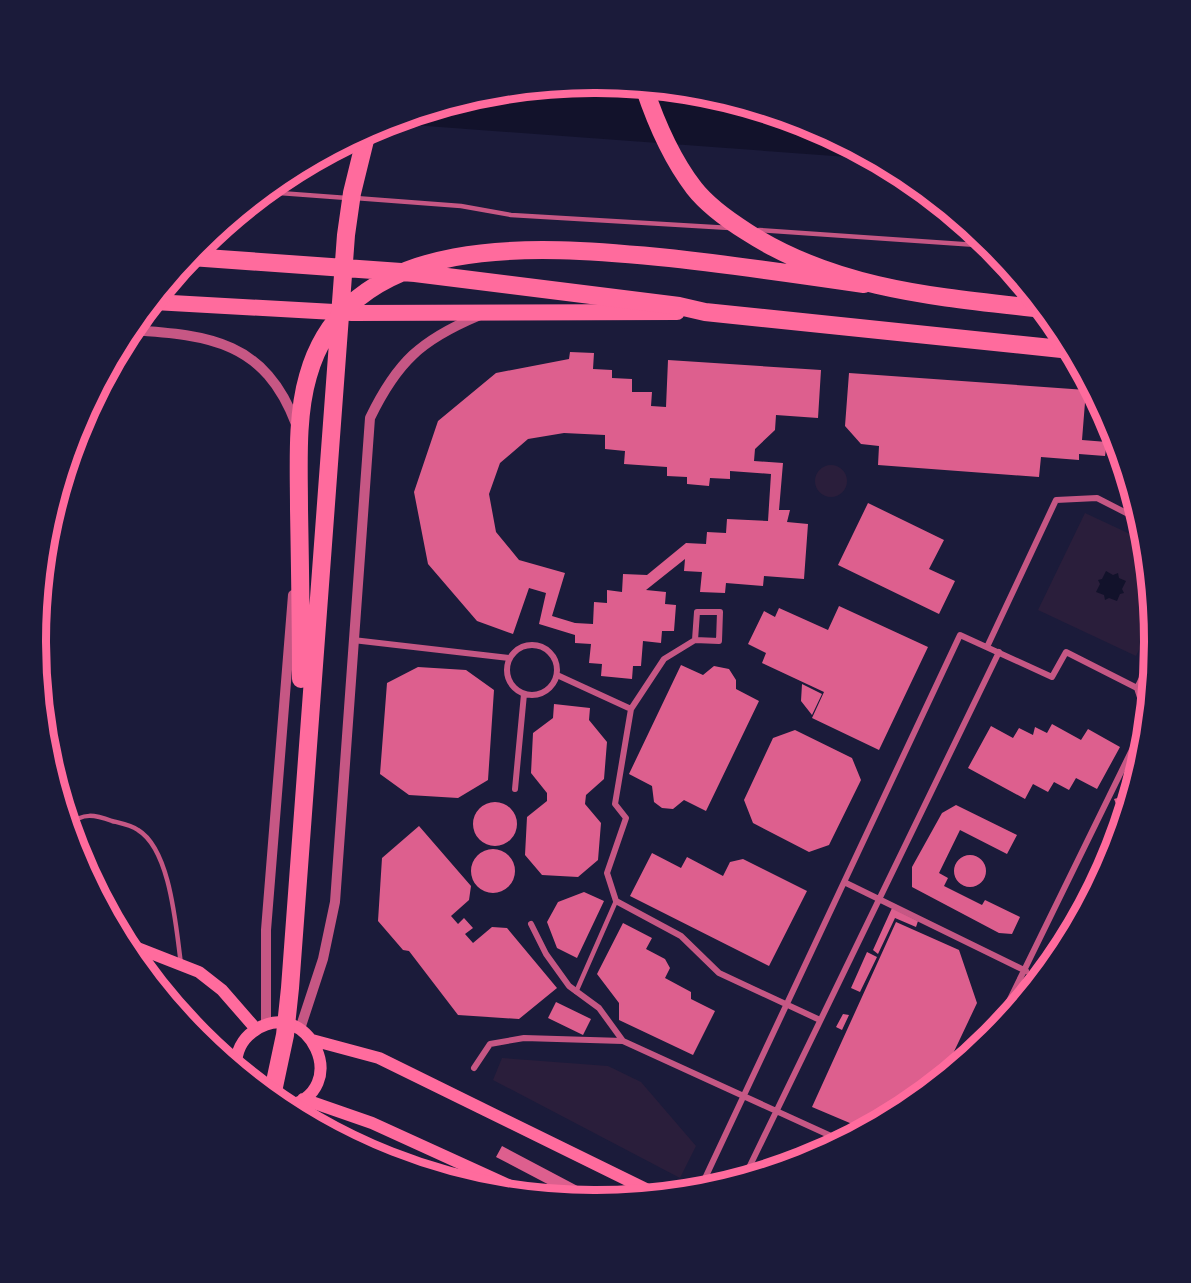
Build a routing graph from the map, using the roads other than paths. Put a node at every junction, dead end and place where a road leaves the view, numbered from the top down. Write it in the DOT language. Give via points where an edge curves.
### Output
graph roads {
  1 [pos="647,95"];
  2 [pos="364,144"];
  3 [pos="351,150"];
  4 [pos="279,193"];
  5 [pos="975,245"];
  6 [pos="203,258"];
  7 [pos="864,284"];
  8 [pos="164,303"];
  9 [pos="1031,308"];
  10 [pos="492,311"];
  11 [pos="705,312"];
  12 [pos="143,331"];
  13 [pos="1060,349"];
  14 [pos="1130,515"];
  15 [pos="353,640"];
  16 [pos="695,640"];
  17 [pos="987,647"];
  18 [pos="999,652"];
  19 [pos="509,658"];
  20 [pos="557,675"];
  21 [pos="1143,676"];
  22 [pos="1137,688"];
  23 [pos="524,694"];
  24 [pos="1141,701"];
  25 [pos="631,709"];
  26 [pos="302,727"];
  27 [pos="1135,742"];
  28 [pos="515,789"];
  29 [pos="77,820"];
  30 [pos="844,882"];
  31 [pos="879,899"];
  32 [pos="616,901"];
  33 [pos="531,924"];
  34 [pos="140,949"];
  35 [pos="181,964"];
  36 [pos="1026,971"];
  37 [pos="575,993"];
  38 [pos="1011,999"];
  39 [pos="787,1004"];
  40 [pos="820,1020"];
  41 [pos="261,1027"];
  42 [pos="300,1029"];
  43 [pos="312,1040"];
  44 [pos="623,1041"];
  45 [pos="238,1057"];
  46 [pos="474,1068"];
  47 [pos="267,1081"];
  48 [pos="274,1086"];
  49 [pos="743,1096"];
  50 [pos="297,1102"];
  51 [pos="306,1108"];
  52 [pos="776,1111"];
  53 [pos="832,1137"];
  54 [pos="748,1169"];
  55 [pos="704,1180"];
  56 [pos="503,1182"];
  57 [pos="644,1188"];
  1 -- 7 [label="highway" via="673,156 695,190 722,216 764,243"];
  2 -- 48 [label="highway" via="346,235 290,988"];
  3 -- 26 [label="highway" via="334,235"];
  4 -- 5 [label="lane" via="461,206 511,215"];
  6 -- 11 [label="highway" via="415,273"];
  7 -- 9 [label="highway"];
  7 -- 26 [label="highway" via="606,252 491,250 417,267 366,292 330,328 307,377 299,471"];
  8 -- 10 [label="highway" via="352,313"];
  10 -- 11 [label="highway"];
  10 -- 15 [label="street" via="448,329 417,350 387,385 370,418"];
  11 -- 13 [label="highway"];
  12 -- 41 [label="street" via="183,333 242,353 263,367 278,387 301,436 303,467"];
  14 -- 17 [label="street" via="1097,498 1056,500"];
  15 -- 19 [label="street"];
  15 -- 42 [label="street" via="334,902 323,959"];
  16 -- 16 [label="street" via="719,641 720,612 697,612"];
  16 -- 25 [label="street" via="664,659"];
  17 -- 18 [label="street"];
  17 -- 30 [label="street" via="960,635"];
  18 -- 22 [label="street" via="1052,677 1066,652"];
  18 -- 31 [label="street"];
  19 -- 20 [label="street" via="520,648 533,645 547,649 556,660"];
  19 -- 23 [label="street" via="507,672 512,686"];
  20 -- 23 [label="street" via="551,687 538,695"];
  20 -- 25 [label="street"];
  21 -- 22 [label="street"];
  22 -- 24 [label="street"];
  23 -- 28 [label="street"];
  25 -- 32 [label="street" via="615,804 626,818 607,873"];
  26 -- 47 [label="highway" via="278,1032"];
  27 -- 36 [label="street"];
  29 -- 35 [label="lane" via="96,815 138,829 150,840 169,890"];
  30 -- 31 [label="street"];
  30 -- 39 [label="street"];
  31 -- 36 [label="street"];
  31 -- 40 [label="street"];
  32 -- 37 [label="lane"];
  32 -- 39 [label="street" via="681,936 719,973"];
  33 -- 37 [label="street" via="546,954"];
  34 -- 35 [label="main road"];
  35 -- 41 [label="main road" via="222,990"];
  36 -- 38 [label="street"];
  37 -- 44 [label="street" via="599,1008"];
  39 -- 40 [label="street"];
  39 -- 49 [label="street"];
  40 -- 52 [label="street"];
  41 -- 42 [label="main road" via="277,1023"];
  41 -- 45 [label="main road" via="240,1047"];
  42 -- 43 [label="main road"];
  43 -- 50 [label="main road" via="318,1050 320,1075 312,1091"];
  43 -- 57 [label="main road" via="387,1061"];
  44 -- 46 [label="street" via="524,1038 490,1044"];
  44 -- 49 [label="street"];
  49 -- 52 [label="street"];
  49 -- 55 [label="street"];
  51 -- 56 [label="main road" via="372,1123"];
  52 -- 53 [label="street"];
  52 -- 54 [label="street"];
}
